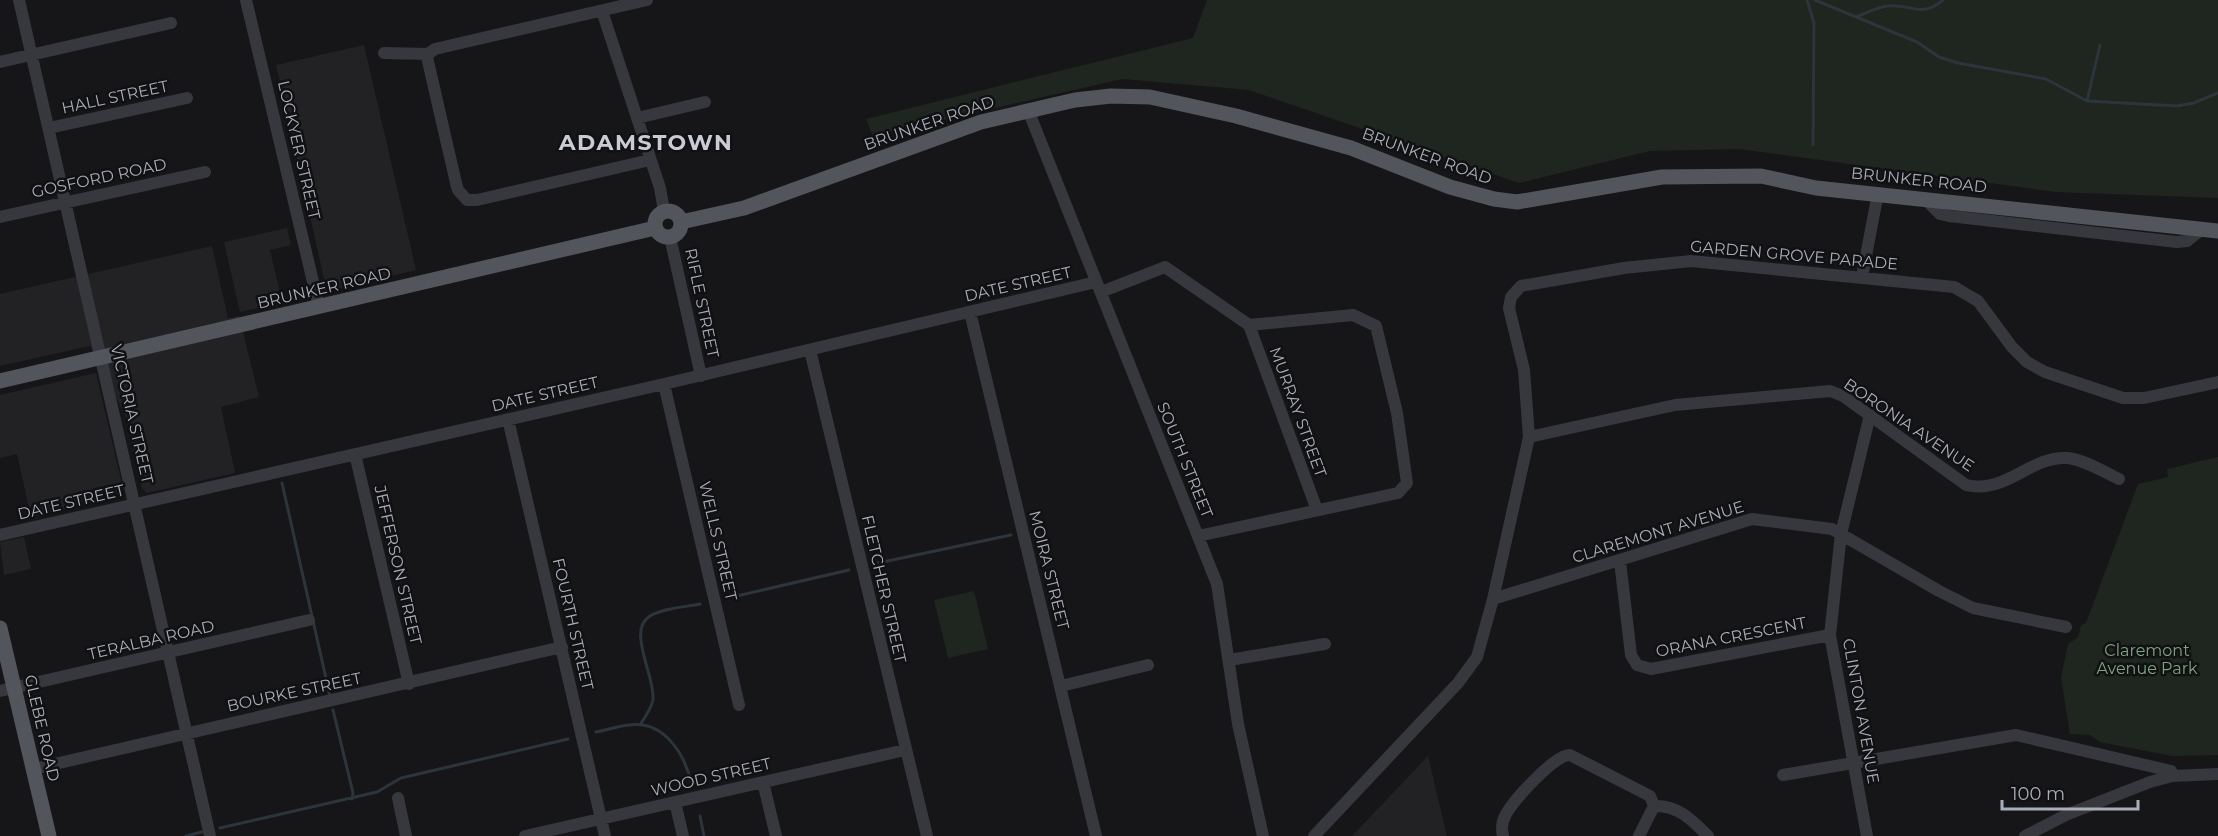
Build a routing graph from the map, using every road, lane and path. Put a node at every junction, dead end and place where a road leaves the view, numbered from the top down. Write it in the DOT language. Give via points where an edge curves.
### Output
graph roads {
  1 [pos="20,0"];
  2 [pos="246,0"];
  3 [pos="647,0"];
  4 [pos="602,11"];
  5 [pos="171,23"];
  6 [pos="384,53"];
  7 [pos="428,54"];
  8 [pos="32,55"];
  9 [pos="0,62"];
  10 [pos="187,98"];
  11 [pos="705,102"];
  12 [pos="1028,110"];
  13 [pos="637,118"];
  14 [pos="49,128"];
  15 [pos="650,160"];
  16 [pos="205,172"];
  17 [pos="1878,193"];
  18 [pos="66,202"];
  19 [pos="664,211"];
  20 [pos="0,218"];
  21 [pos="681,222"];
  22 [pos="656,228"];
  23 [pos="2218,231"];
  24 [pos="670,237"];
  25 [pos="1862,277"];
  26 [pos="1098,287"];
  27 [pos="319,307"];
  28 [pos="970,312"];
  29 [pos="1250,325"];
  30 [pos="810,350"];
  31 [pos="103,356"];
  32 [pos="701,376"];
  33 [pos="0,381"];
  34 [pos="2218,382"];
  35 [pos="664,384"];
  36 [pos="1870,415"];
  37 [pos="508,419"];
  38 [pos="1529,437"];
  39 [pos="355,454"];
  40 [pos="2119,479"];
  41 [pos="135,504"];
  42 [pos="1317,510"];
  43 [pos="1841,534"];
  44 [pos="0,535"];
  45 [pos="1198,536"];
  46 [pos="1620,561"];
  47 [pos="1493,599"];
  48 [pos="309,620"];
  49 [pos="2066,627"];
  50 [pos="0,628"];
  51 [pos="1830,635"];
  52 [pos="1325,644"];
  53 [pos="562,647"];
  54 [pos="169,652"];
  55 [pos="1229,660"];
  56 [pos="1148,665"];
  57 [pos="409,684"];
  58 [pos="1061,686"];
  59 [pos="7,689"];
  60 [pos="739,705"];
  61 [pos="188,732"];
  62 [pos="906,750"];
  63 [pos="1853,764"];
  64 [pos="33,768"];
  65 [pos="2218,774"];
  66 [pos="1784,775"];
  67 [pos="2172,776"];
  68 [pos="763,782"];
  69 [pos="398,798"];
  70 [pos="675,802"];
  71 [pos="1654,806"];
  72 [pos="601,819"];
  73 [pos="49,836"];
  74 [pos="210,836"];
  75 [pos="406,836"];
  76 [pos="525,836"];
  77 [pos="605,836"];
  78 [pos="683,836"];
  79 [pos="776,836"];
  80 [pos="927,836"];
  81 [pos="1096,836"];
  82 [pos="1263,836"];
  83 [pos="1314,836"];
  84 [pos="1503,836"];
  85 [pos="1639,836"];
  86 [pos="1708,836"];
  87 [pos="1866,836"];
  88 [pos="2025,836"];
  1 -- 8 [label="street, VICTORIA STREET"];
  2 -- 27 [label="street, LOCKYER STREET"];
  3 -- 4 [label="street"];
  4 -- 7 [label="street" via="435,49"];
  4 -- 13 [label="street"];
  5 -- 8 [label="street"];
  6 -- 7 [label="street"];
  7 -- 15 [label="street" via="456,183 468,200"];
  8 -- 9 [label="street"];
  8 -- 14 [label="street, VICTORIA STREET"];
  10 -- 14 [label="street, HALL STREET"];
  11 -- 13 [label="street"];
  12 -- 17 [label="main road, BRUNKER ROAD" via="1111,96 1150,98 1236,116 1351,148 1450,187 1517,202 1662,177 1761,176 1816,188"];
  12 -- 21 [label="main road, BRUNKER ROAD" via="981,122 744,208"];
  12 -- 26 [label="street, SOUTH STREET"];
  13 -- 15 [label="street"];
  14 -- 18 [label="street, VICTORIA STREET"];
  15 -- 19 [label="street"];
  16 -- 18 [label="street, GOSFORD ROAD"];
  17 -- 23 [label="main road, BRUNKER ROAD"];
  17 -- 25 [label="street"];
  18 -- 20 [label="street, GOSFORD ROAD"];
  18 -- 31 [label="street, VICTORIA STREET"];
  19 -- 21 [label="main road" via="675,213"];
  19 -- 22 [label="main road" via="656,218"];
  21 -- 24 [label="main road"];
  22 -- 24 [label="main road" via="661,235"];
  22 -- 27 [label="main road, BRUNKER ROAD"];
  24 -- 32 [label="street, RIFLE STREET"];
  25 -- 34 [label="street, GARDEN GROVE PARADE" via="1954,287 1978,300 2027,362 2045,372 2123,398 2144,398"];
  25 -- 38 [label="street, GARDEN GROVE PARADE" via="1691,261 1624,267 1521,286 1510,297 1509,308 1524,370"];
  26 -- 28 [label="street, DATE STREET"];
  26 -- 29 [label="street, DATE STREET" via="1165,267"];
  26 -- 45 [label="street, SOUTH STREET"];
  27 -- 31 [label="main road, BRUNKER ROAD"];
  28 -- 30 [label="street, DATE STREET"];
  28 -- 58 [label="street, MOIRA STREET"];
  29 -- 42 [label="street, MURRAY STREET"];
  29 -- 42 [label="street" via="1353,315 1376,326 1397,413 1407,483 1398,493"];
  30 -- 32 [label="street, DATE STREET"];
  30 -- 62 [label="street, FLETCHER STREET"];
  31 -- 33 [label="main road, BRUNKER ROAD"];
  31 -- 41 [label="street, VICTORIA STREET"];
  32 -- 35 [label="street, DATE STREET"];
  35 -- 37 [label="street, DATE STREET"];
  35 -- 60 [label="street, WELLS STREET"];
  36 -- 38 [label="street, BORONIA AVENUE" via="1830,391 1675,405"];
  36 -- 40 [label="street, BORONIA AVENUE" via="1966,485 1982,489 2046,462 2069,458"];
  36 -- 43 [label="street, CLINTON AVENUE"];
  37 -- 39 [label="street, DATE STREET"];
  37 -- 53 [label="street, FOURTH STREET"];
  38 -- 47 [label="street, GARDEN GROVE PARADE"];
  39 -- 41 [label="street, DATE STREET"];
  39 -- 57 [label="street, JEFFERSON STREET"];
  41 -- 44 [label="street, DATE STREET"];
  41 -- 54 [label="street, VICTORIA STREET"];
  42 -- 45 [label="street"];
  43 -- 46 [label="street, CLAREMONT AVENUE" via="1832,529 1752,519"];
  43 -- 49 [label="street, CLAREMONT AVENUE" via="1973,608"];
  43 -- 51 [label="street, CLINTON AVENUE"];
  45 -- 55 [label="street, SOUTH STREET" via="1216,584"];
  46 -- 47 [label="street, CLAREMONT AVENUE"];
  46 -- 51 [label="street, ORANA CRESCENT" via="1631,655 1637,665 1652,669"];
  47 -- 83 [label="street, GARDEN GROVE PARADE" via="1477,657 1458,683"];
  48 -- 54 [label="street, TERALBA ROAD"];
  50 -- 59 [label="main road, GLEBE ROAD"];
  51 -- 63 [label="street, CLINTON AVENUE"];
  52 -- 55 [label="street"];
  53 -- 57 [label="street, BOURKE STREET"];
  53 -- 72 [label="street, FOURTH STREET"];
  54 -- 59 [label="street, TERALBA ROAD"];
  54 -- 61 [label="street, VICTORIA STREET"];
  55 -- 82 [label="street, SOUTH STREET" via="1238,724"];
  56 -- 58 [label="street"];
  57 -- 61 [label="street, BOURKE STREET"];
  58 -- 81 [label="street, MOIRA STREET"];
  59 -- 64 [label="main road, GLEBE ROAD"];
  61 -- 64 [label="street, BOURKE STREET"];
  61 -- 74 [label="street, VICTORIA STREET"];
  62 -- 68 [label="street, WOOD STREET"];
  62 -- 80 [label="street, FLETCHER STREET"];
  63 -- 66 [label="street"];
  63 -- 67 [label="street" via="2016,735 2139,762 2171,771"];
  63 -- 87 [label="street, CLINTON AVENUE"];
  64 -- 73 [label="main road, GLEBE ROAD"];
  65 -- 67 [label="street"];
  67 -- 88 [label="street" via="2066,816"];
  68 -- 70 [label="street, WOOD STREET"];
  68 -- 79 [label="street"];
  69 -- 75 [label="street"];
  70 -- 72 [label="street, WOOD STREET"];
  70 -- 78 [label="street"];
  71 -- 84 [label="street" via="1650,796 1640,790 1576,755 1564,755 1547,767 1507,812 1501,828"];
  71 -- 85 [label="street"];
  71 -- 86 [label="street" via="1674,808"];
  72 -- 76 [label="street, WOOD STREET"];
  72 -- 77 [label="street, FOURTH STREET"];
}
